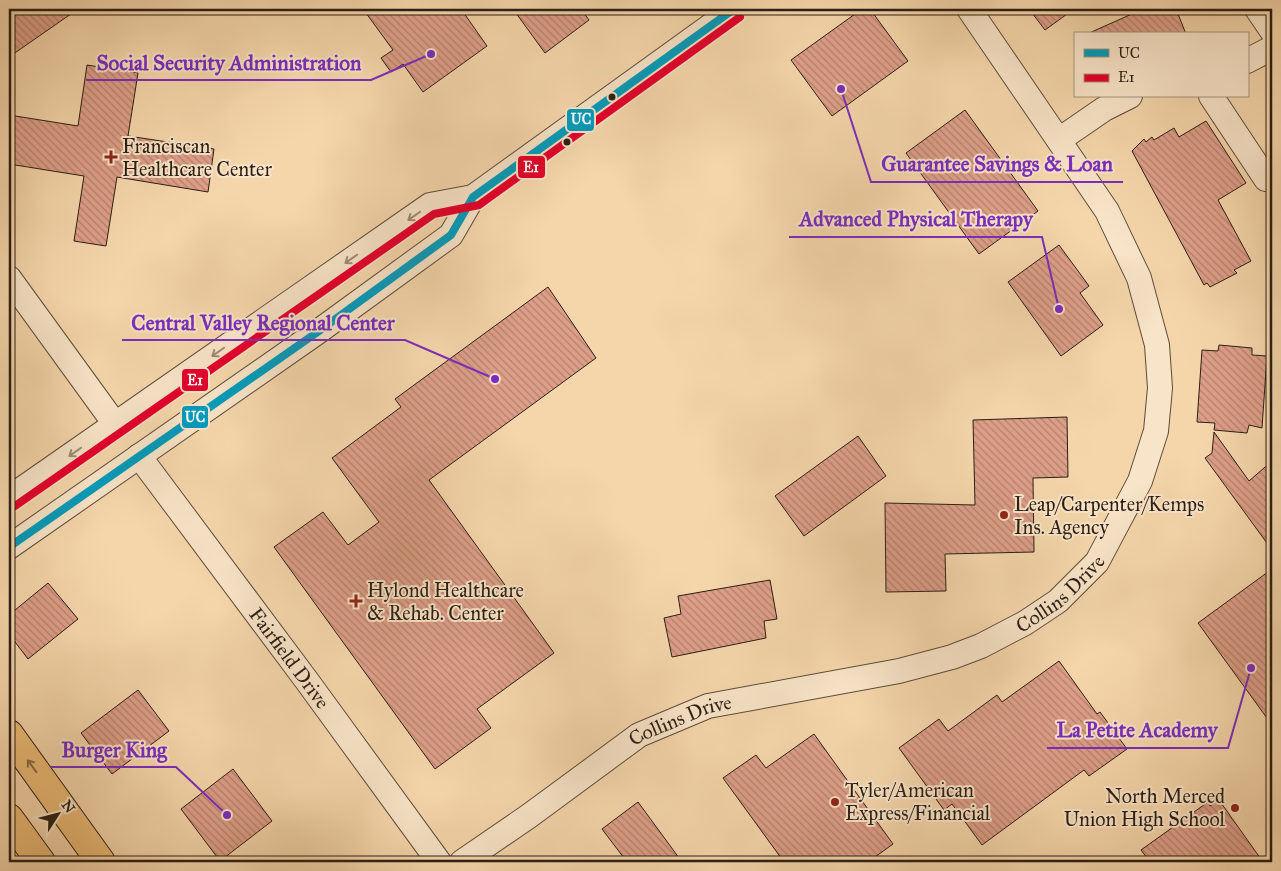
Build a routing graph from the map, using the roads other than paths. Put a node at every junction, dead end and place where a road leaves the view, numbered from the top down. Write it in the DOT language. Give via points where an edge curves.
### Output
graph roads {
  1 [pos="734,9"];
  2 [pos="969,9"];
  3 [pos="1256,9"];
  4 [pos="1272,31"];
  5 [pos="1272,48"];
  6 [pos="1248,60"];
  7 [pos="1126,98"];
  8 [pos="1212,98"];
  9 [pos="1059,140"];
  10 [pos="1272,175"];
  11 [pos="473,196"];
  12 [pos="9,278"];
  13 [pos="115,424"];
  14 [pos="139,456"];
  15 [pos="9,498"];
  16 [pos="9,547"];
  17 [pos="9,734"];
  18 [pos="9,818"];
  19 [pos="41,862"];
  20 [pos="101,862"];
  21 [pos="439,862"];
  22 [pos="462,862"];
  1 -- 11 [label="street"];
  2 -- 9 [label="street, Collins Drive"];
  3 -- 4 [label="street"];
  5 -- 6 [label="street"];
  7 -- 9 [label="street"];
  8 -- 10 [label="street" via="1266,179"];
  9 -- 22 [label="street, Collins Drive" via="1111,219 1139,278 1157,345 1160,388 1156,430 1140,481 1097,562 1058,602 981,646 952,657 904,670 708,706 639,735"];
  11 -- 13 [label="street, one-way" via="430,205"];
  11 -- 14 [label="street" via="451,235"];
  12 -- 13 [label="street"];
  13 -- 15 [label="street, one-way"];
  14 -- 16 [label="street"];
  14 -- 21 [label="street, Fairfield Drive"];
  20 -- 17 [label="main road, one-way"];
  18 -- 19 [label="main road"];
}
